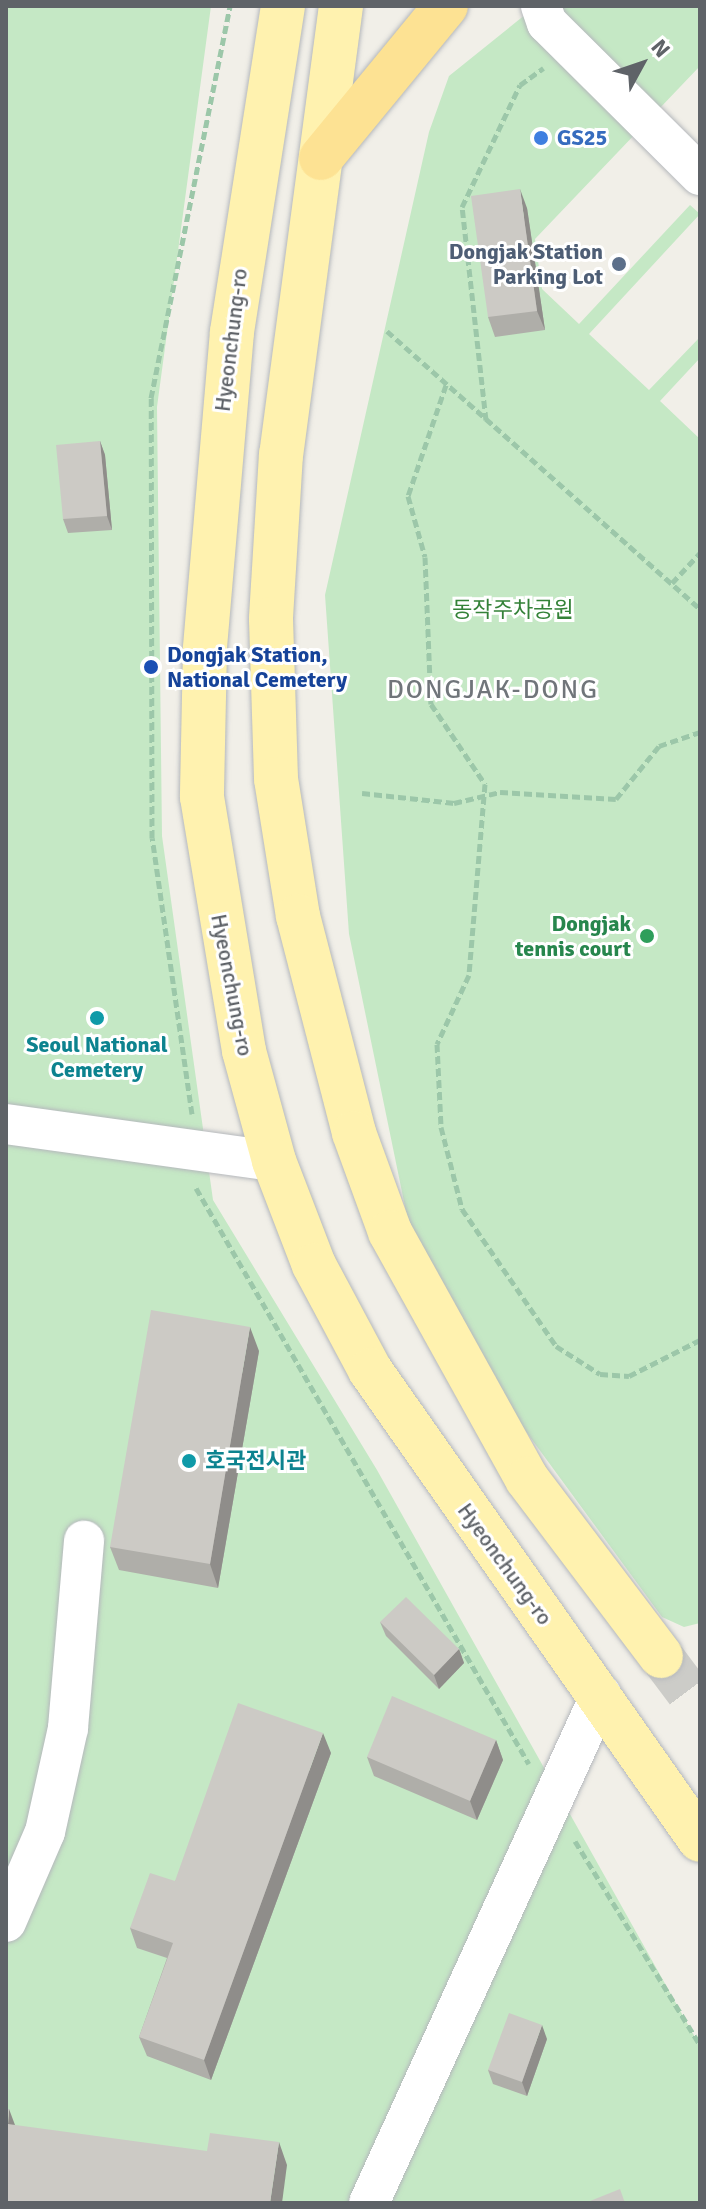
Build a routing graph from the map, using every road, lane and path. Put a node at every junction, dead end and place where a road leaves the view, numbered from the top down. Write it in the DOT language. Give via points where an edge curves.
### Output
graph roads {
  1 [pos="283,6"];
  2 [pos="341,6"];
  3 [pos="446,6"];
  4 [pos="541,6"];
  5 [pos="554,61"];
  6 [pos="321,158"];
  7 [pos="700,175"];
  8 [pos="387,331"];
  9 [pos="446,385"];
  10 [pos="486,420"];
  11 [pos="700,553"];
  12 [pos="672,583"];
  13 [pos="700,609"];
  14 [pos="700,732"];
  15 [pos="362,793"];
  16 [pos="485,796"];
  17 [pos="6,1124"];
  18 [pos="274,1161"];
  19 [pos="700,1340"];
  20 [pos="84,1541"];
  21 [pos="661,1656"];
  22 [pos="601,1694"];
  23 [pos="700,1840"];
  24 [pos="6,1922"];
  25 [pos="369,2203"];
  1 -- 18 [label="main road, Hyeonchung-ro" via="246,217 219,447 202,797 221,938"];
  2 -- 6 [label="main road"];
  3 -- 6 [label="highway"];
  4 -- 7 [label="lane" via="547,23"];
  5 -- 10 [label="path" via="520,85 462,207"];
  6 -- 21 [label="main road" via="281,454 271,619 276,779 301,931 354,1133 390,1232 527,1479"];
  8 -- 9 [label="path"];
  9 -- 10 [label="path"];
  9 -- 16 [label="path" via="408,496 425,557 431,704 469,752"];
  10 -- 12 [label="path"];
  11 -- 12 [label="path"];
  12 -- 13 [label="path"];
  14 -- 16 [label="path" via="659,746 616,799"];
  15 -- 16 [label="path" via="454,803"];
  16 -- 19 [label="path" via="469,975 437,1044 441,1127 462,1209 556,1346 600,1374 629,1376"];
  17 -- 18 [label="lane"];
  18 -- 22 [label="main road, Hyeonchung-ro" via="314,1265 370,1370"];
  20 -- 24 [label="lane" via="68,1728 45,1832"];
  22 -- 23 [label="main road, Hyeonchung-ro"];
  22 -- 25 [label="lane"];
}
